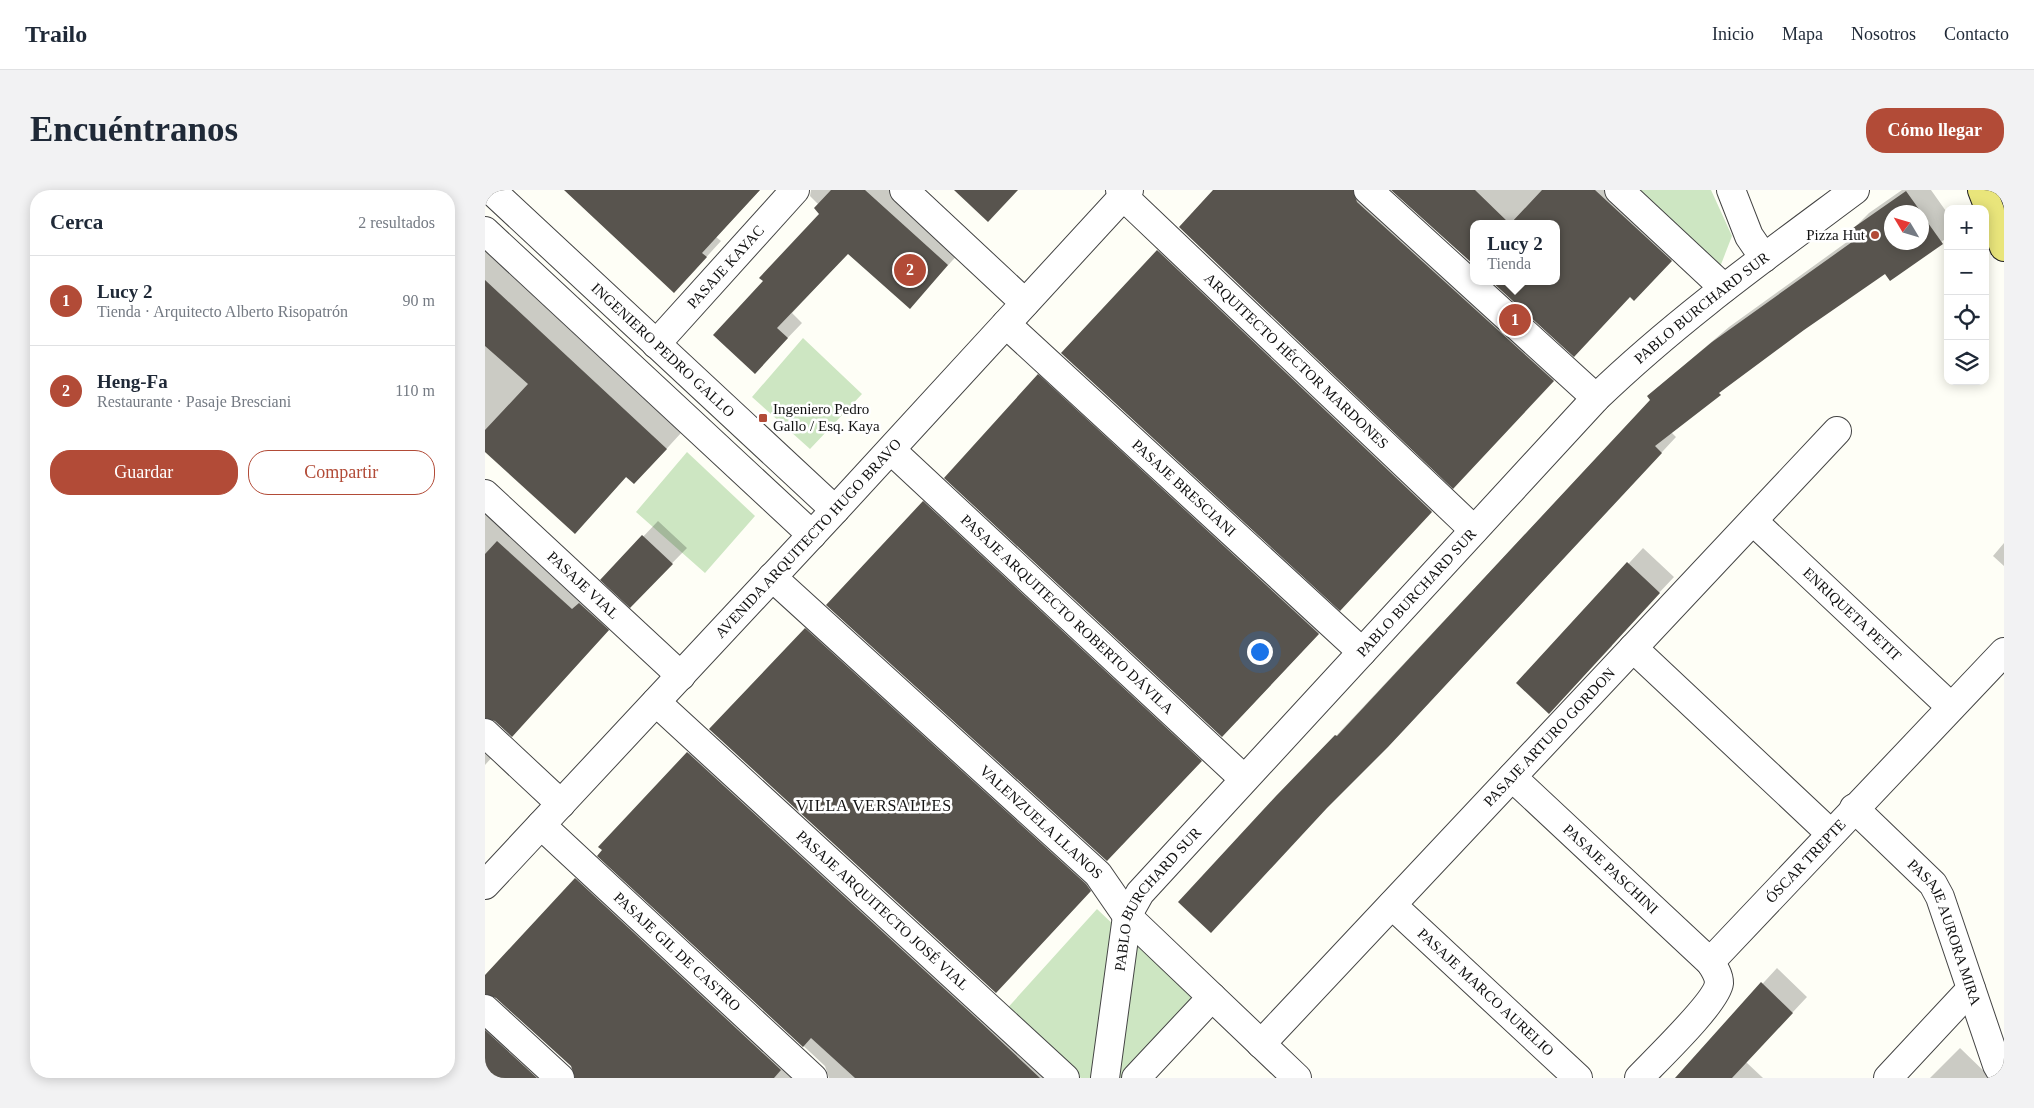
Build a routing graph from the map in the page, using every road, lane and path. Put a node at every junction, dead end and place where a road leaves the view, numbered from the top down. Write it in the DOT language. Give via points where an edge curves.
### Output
graph roads {
  1 [pos="491,190"];
  2 [pos="795,190"];
  3 [pos="904,190"];
  4 [pos="1368,190"];
  5 [pos="1619,190"];
  6 [pos="1731,190"];
  7 [pos="1855,190"];
  8 [pos="1982,190"];
  9 [pos="1124,192"];
  10 [pos="485,231"];
  11 [pos="2004,247"];
  12 [pos="1764,258"];
  13 [pos="1470,283"];
  14 [pos="1472,285"];
  15 [pos="1724,288"];
  16 [pos="1025,303"];
  17 [pos="1006,324"];
  18 [pos="656,344"];
  19 [pos="1596,398"];
  20 [pos="1837,431"];
  21 [pos="891,450"];
  22 [pos="485,494"];
  23 [pos="835,510"];
  24 [pos="1753,521"];
  25 [pos="1474,530"];
  26 [pos="812,535"];
  27 [pos="772,577"];
  28 [pos="1633,648"];
  29 [pos="1362,652"];
  30 [pos="2004,652"];
  31 [pos="681,676"];
  32 [pos="656,702"];
  33 [pos="1951,707"];
  34 [pos="485,734"];
  35 [pos="1513,777"];
  36 [pos="1244,778"];
  37 [pos="561,804"];
  38 [pos="1854,808"];
  39 [pos="541,825"];
  40 [pos="1830,833"];
  41 [pos="485,885"];
  42 [pos="1392,905"];
  43 [pos="1127,916"];
  44 [pos="1710,962"];
  45 [pos="1971,989"];
  46 [pos="1212,997"];
  47 [pos="485,1009"];
  48 [pos="1261,1044"];
  49 [pos="2004,1077"];
  50 [pos="559,1078"];
  51 [pos="813,1078"];
  52 [pos="1065,1078"];
  53 [pos="1105,1078"];
  54 [pos="1136,1078"];
  55 [pos="1297,1078"];
  56 [pos="1578,1078"];
  57 [pos="1639,1078"];
  58 [pos="1888,1078"];
  1 -- 18 [label="street, INGENIERO PEDRO GALLO"];
  2 -- 18 [label="street, PASAJE KAYAC"];
  3 -- 16 [label="street"];
  4 -- 13 [label="street"];
  5 -- 15 [label="street"];
  6 -- 12 [label="street" via="1746,229"];
  7 -- 12 [label="street, PABLO BURCHARD SUR"];
  8 -- 11 [label="main road"];
  9 -- 16 [label="street, AVENIDA ARQUITECTO HUGO BRAVO"];
  9 -- 25 [label="street, ARQUITECTO HÉCTOR MARDONES"];
  10 -- 26 [label="street"];
  12 -- 15 [label="street, PABLO BURCHARD SUR"];
  14 -- 19 [label="street"];
  15 -- 19 [label="street, PABLO BURCHARD SUR" via="1654,343"];
  16 -- 17 [label="street, AVENIDA ARQUITECTO HUGO BRAVO"];
  17 -- 21 [label="street, AVENIDA ARQUITECTO HUGO BRAVO"];
  17 -- 29 [label="street, PASAJE BRESCIANI"];
  18 -- 23 [label="street, INGENIERO PEDRO GALLO"];
  19 -- 25 [label="street, PABLO BURCHARD SUR"];
  20 -- 24 [label="street, PASAJE ARTURO GORDON"];
  21 -- 23 [label="street, AVENIDA ARQUITECTO HUGO BRAVO"];
  21 -- 36 [label="street, PASAJE ARQUITECTO ROBERTO DÁVILA"];
  22 -- 31 [label="street, PASAJE VIAL"];
  23 -- 26 [label="street, AVENIDA ARQUITECTO HUGO BRAVO"];
  24 -- 28 [label="street, PASAJE ARTURO GORDON"];
  24 -- 33 [label="street, ENRIQUETA PETIT"];
  25 -- 29 [label="street, PABLO BURCHARD SUR"];
  26 -- 27 [label="street, AVENIDA ARQUITECTO HUGO BRAVO"];
  27 -- 31 [label="street, AVENIDA ARQUITECTO HUGO BRAVO"];
  27 -- 43 [label="street, VALENZUELA LLANOS" via="1098,874"];
  28 -- 35 [label="street, PASAJE ARTURO GORDON"];
  28 -- 40 [label="street"];
  29 -- 36 [label="street, PABLO BURCHARD SUR"];
  30 -- 33 [label="street, ÓSCAR TREPTE"];
  31 -- 32 [label="street, AVENIDA ARQUITECTO HUGO BRAVO"];
  32 -- 37 [label="street, AVENIDA ARQUITECTO HUGO BRAVO"];
  32 -- 52 [label="street, PASAJE ARQUITECTO JOSÉ VIAL"];
  33 -- 38 [label="street, ÓSCAR TREPTE"];
  34 -- 37 [label="street"];
  35 -- 42 [label="street, PASAJE ARTURO GORDON"];
  35 -- 44 [label="street, PASAJE PASCHINI"];
  36 -- 43 [label="street, PABLO BURCHARD SUR" via="1140,893"];
  37 -- 39 [label="street, AVENIDA ARQUITECTO HUGO BRAVO"];
  38 -- 40 [label="street, ÓSCAR TREPTE"];
  38 -- 45 [label="street, PASAJE AURORA MIRA" via="1933,884"];
  39 -- 41 [label="street, AVENIDA ARQUITECTO HUGO BRAVO"];
  39 -- 51 [label="street, PASAJE GIL DE CASTRO"];
  40 -- 44 [label="street, ÓSCAR TREPTE"];
  42 -- 48 [label="street, PASAJE ARTURO GORDON"];
  42 -- 56 [label="street, PASAJE MARCO AURELIO"];
  43 -- 46 [label="street, VALENZUELA LLANOS"];
  43 -- 53 [label="street, PABLO BURCHARD SUR"];
  44 -- 57 [label="street" via="1719,983 1712,1000"];
  45 -- 49 [label="street, PASAJE AURORA MIRA"];
  45 -- 58 [label="street"];
  46 -- 48 [label="street, VALENZUELA LLANOS"];
  46 -- 54 [label="street"];
  47 -- 50 [label="street"];
  48 -- 55 [label="street, VALENZUELA LLANOS"];
}
